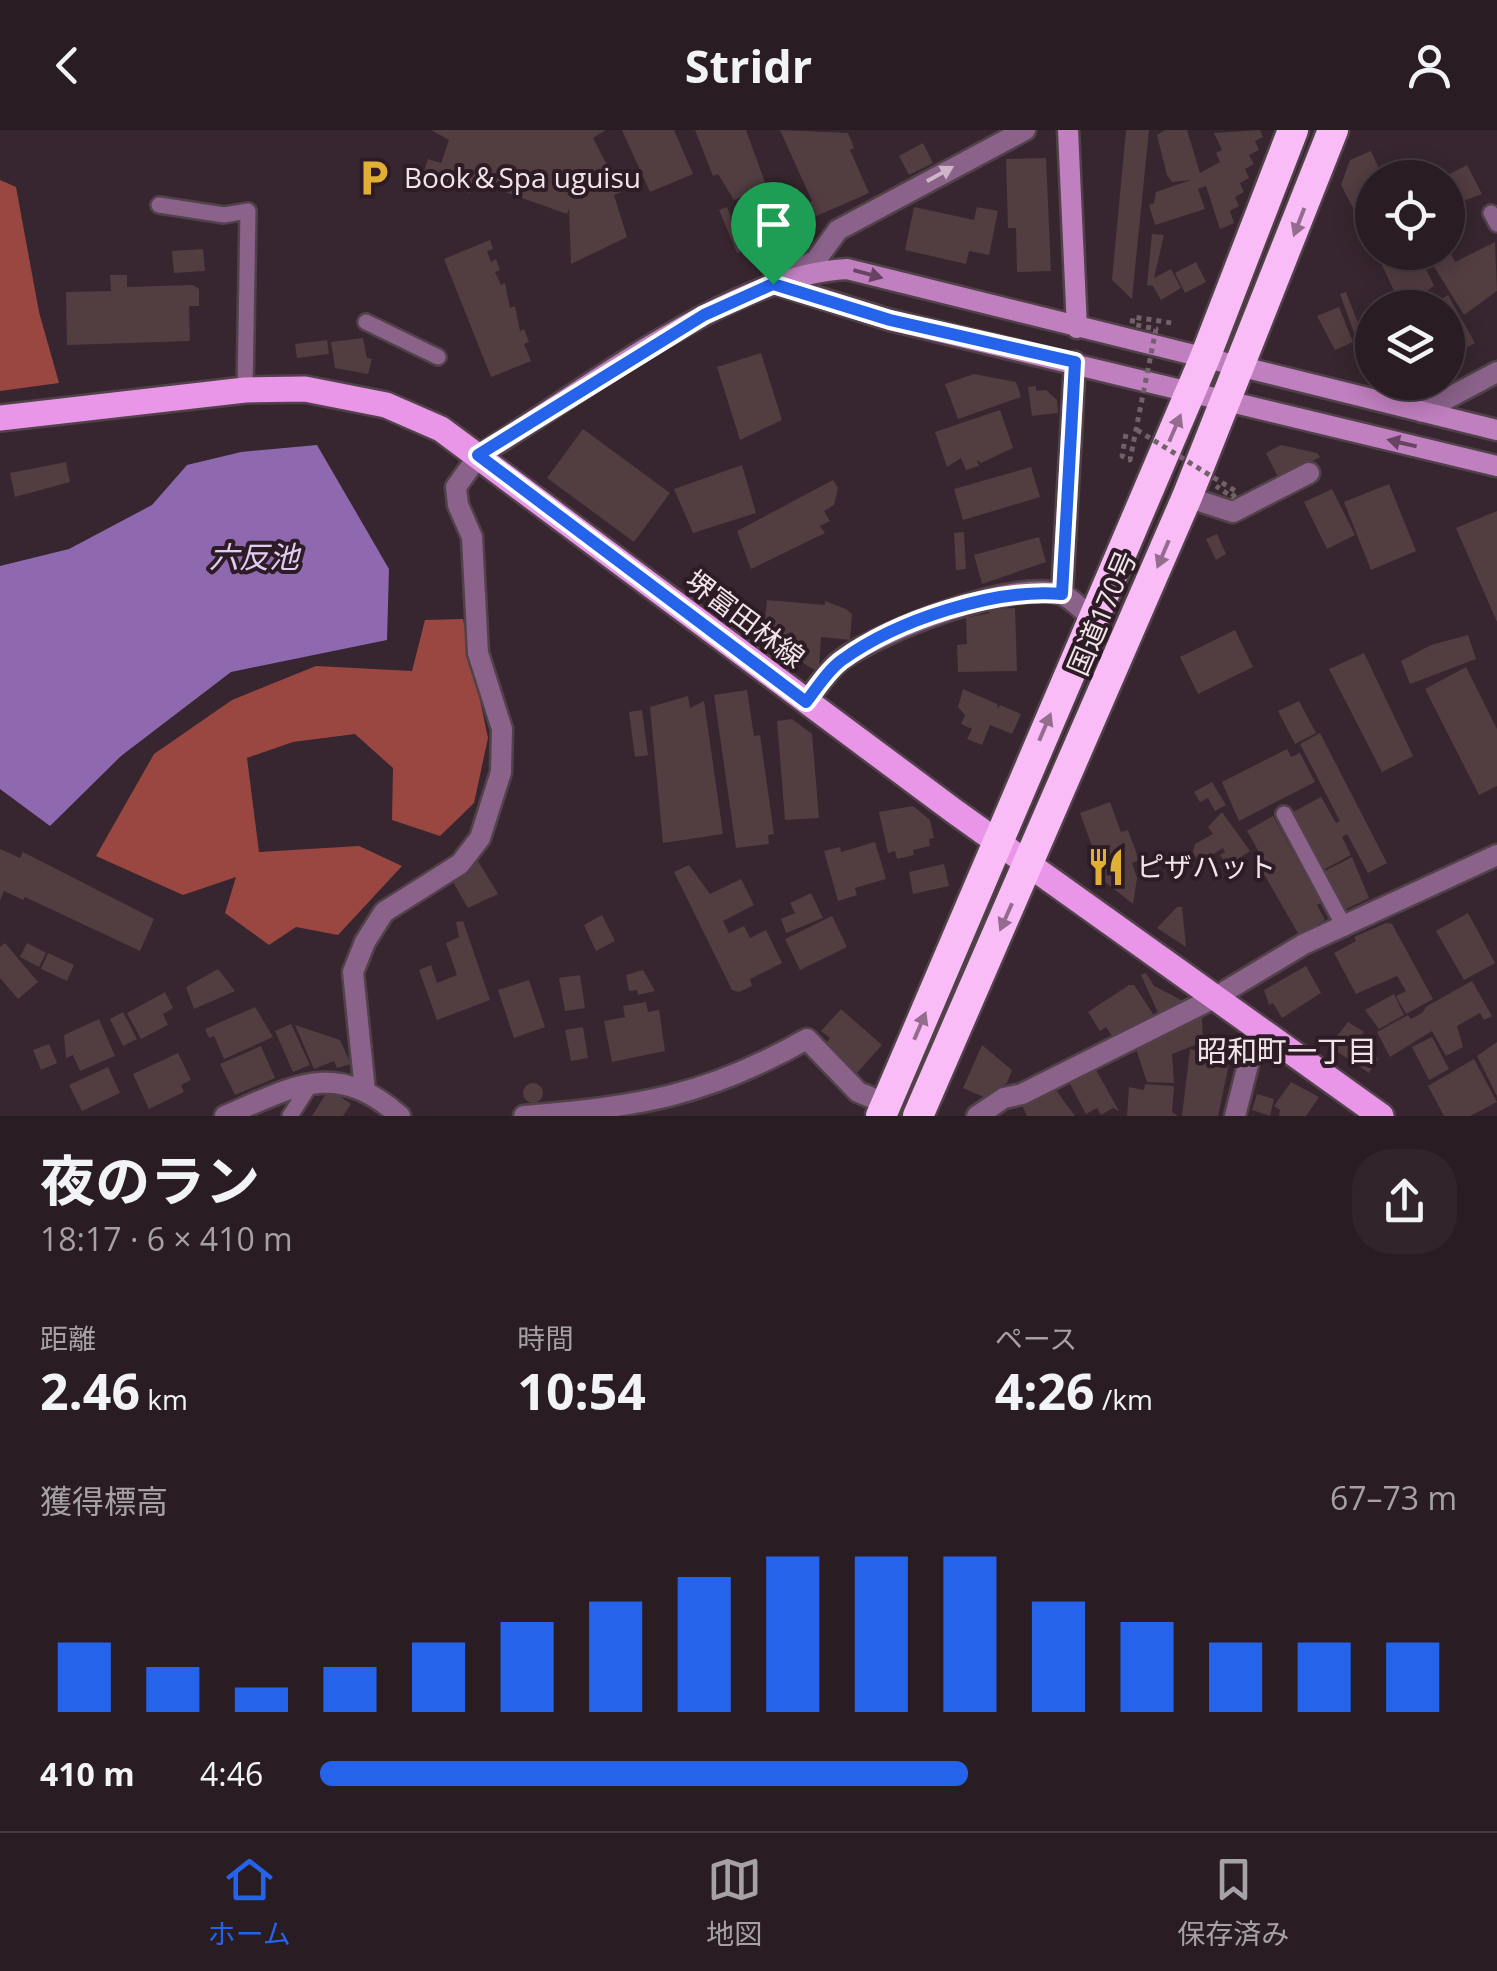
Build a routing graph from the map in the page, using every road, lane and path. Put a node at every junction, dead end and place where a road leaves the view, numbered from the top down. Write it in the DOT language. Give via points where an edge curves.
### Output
graph roads {
  1 [pos="1025,130"];
  2 [pos="1068,130"];
  3 [pos="1293,130"];
  4 [pos="1333,130"];
  5 [pos="159,205"];
  6 [pos="773,284"];
  7 [pos="366,322"];
  8 [pos="1172,323"];
  9 [pos="1076,328"];
  10 [pos="438,357"];
  11 [pos="1204,360"];
  12 [pos="1075,362"];
  13 [pos="1240,369"];
  14 [pos="1497,372"];
  15 [pos="245,390"];
  16 [pos="1191,391"];
  17 [pos="1227,400"];
  18 [pos="1422,412"];
  19 [pos="0,418"];
  20 [pos="1137,430"];
  21 [pos="1497,430"];
  22 [pos="1126,434"];
  23 [pos="478,455"];
  24 [pos="1497,466"];
  25 [pos="1308,473"];
  26 [pos="1216,486"];
  27 [pos="1187,497"];
  28 [pos="1062,594"];
  29 [pos="1092,618"];
  30 [pos="806,702"];
  31 [pos="1284,814"];
  32 [pos="997,842"];
  33 [pos="1497,854"];
  34 [pos="1028,865"];
  35 [pos="1345,928"];
  36 [pos="1214,998"];
  37 [pos="1266,1036"];
  38 [pos="311,1083"];
  39 [pos="366,1091"];
  40 [pos="256,1108"];
  41 [pos="884,1110"];
  42 [pos="225,1116"];
  43 [pos="290,1116"];
  44 [pos="400,1116"];
  45 [pos="524,1116"];
  46 [pos="919,1116"];
  47 [pos="977,1116"];
  48 [pos="1235,1116"];
  49 [pos="1381,1116"];
  6 -- 1 [label="street, one-way" via="816,260 838,230"];
  2 -- 9 [label="street"];
  3 -- 11 [label="highway, 国道170号"];
  4 -- 13 [label="highway, 国道170号, one-way"];
  5 -- 15 [label="lane" via="224,215 248,211"];
  6 -- 9 [label="street, one-way" via="847,269"];
  6 -- 12 [label="street" via="890,320"];
  6 -- 23 [label="street" via="704,315"];
  7 -- 10 [label="lane"];
  8 -- 20 [label="path, bridge" via="1133,317 1132,324 1156,329"];
  9 -- 11 [label="street"];
  11 -- 13 [label="street"];
  11 -- 16 [label="highway, 国道170号"];
  12 -- 16 [label="street"];
  12 -- 28 [label="street"];
  13 -- 17 [label="highway, 国道170号"];
  13 -- 18 [label="street"];
  14 -- 18 [label="street"];
  15 -- 19 [label="main road, 堺富田林線"];
  15 -- 23 [label="main road, 堺富田林線" via="305,389 386,405 441,429"];
  16 -- 17 [label="street"];
  29 -- 16 [label="highway, 国道170号, one-way"];
  24 -- 17 [label="street, one-way"];
  17 -- 27 [label="highway, 国道170号"];
  18 -- 21 [label="street"];
  20 -- 22 [label="path, bridge" via="1130,460 1122,456"];
  20 -- 26 [label="path, bridge" via="1237,492 1232,497"];
  23 -- 30 [label="main road, 堺富田林線"];
  23 -- 39 [label="street" via="456,487 472,537 478,653 502,729 501,772 480,838 460,864 384,912 365,942 353,972"];
  25 -- 27 [label="street" via="1233,512"];
  27 -- 34 [label="highway, 国道170号, one-way"];
  28 -- 29 [label="street"];
  28 -- 30 [label="street" via="1025,591 887,631 838,662"];
  32 -- 29 [label="highway, 国道170号, one-way"];
  30 -- 32 [label="main road, 堺富田林線"];
  31 -- 35 [label="lane"];
  32 -- 34 [label="main road, 堺富田林線"];
  41 -- 32 [label="highway, 国道170号, one-way"];
  33 -- 35 [label="street"];
  34 -- 36 [label="main road, 堺富田林線"];
  34 -- 46 [label="highway, 国道170号, one-way"];
  35 -- 36 [label="street" via="1304,944"];
  36 -- 37 [label="main road, 堺富田林線"];
  36 -- 47 [label="street"];
  37 -- 48 [label="street" via="1252,1049"];
  37 -- 49 [label="main road, 堺富田林線"];
  38 -- 39 [label="street" via="350,1082"];
  38 -- 40 [label="street"];
  38 -- 43 [label="lane"];
  39 -- 44 [label="street"];
  40 -- 42 [label="street"];
  41 -- 45 [label="street" via="807,1038 720,1082 669,1099"];
}
